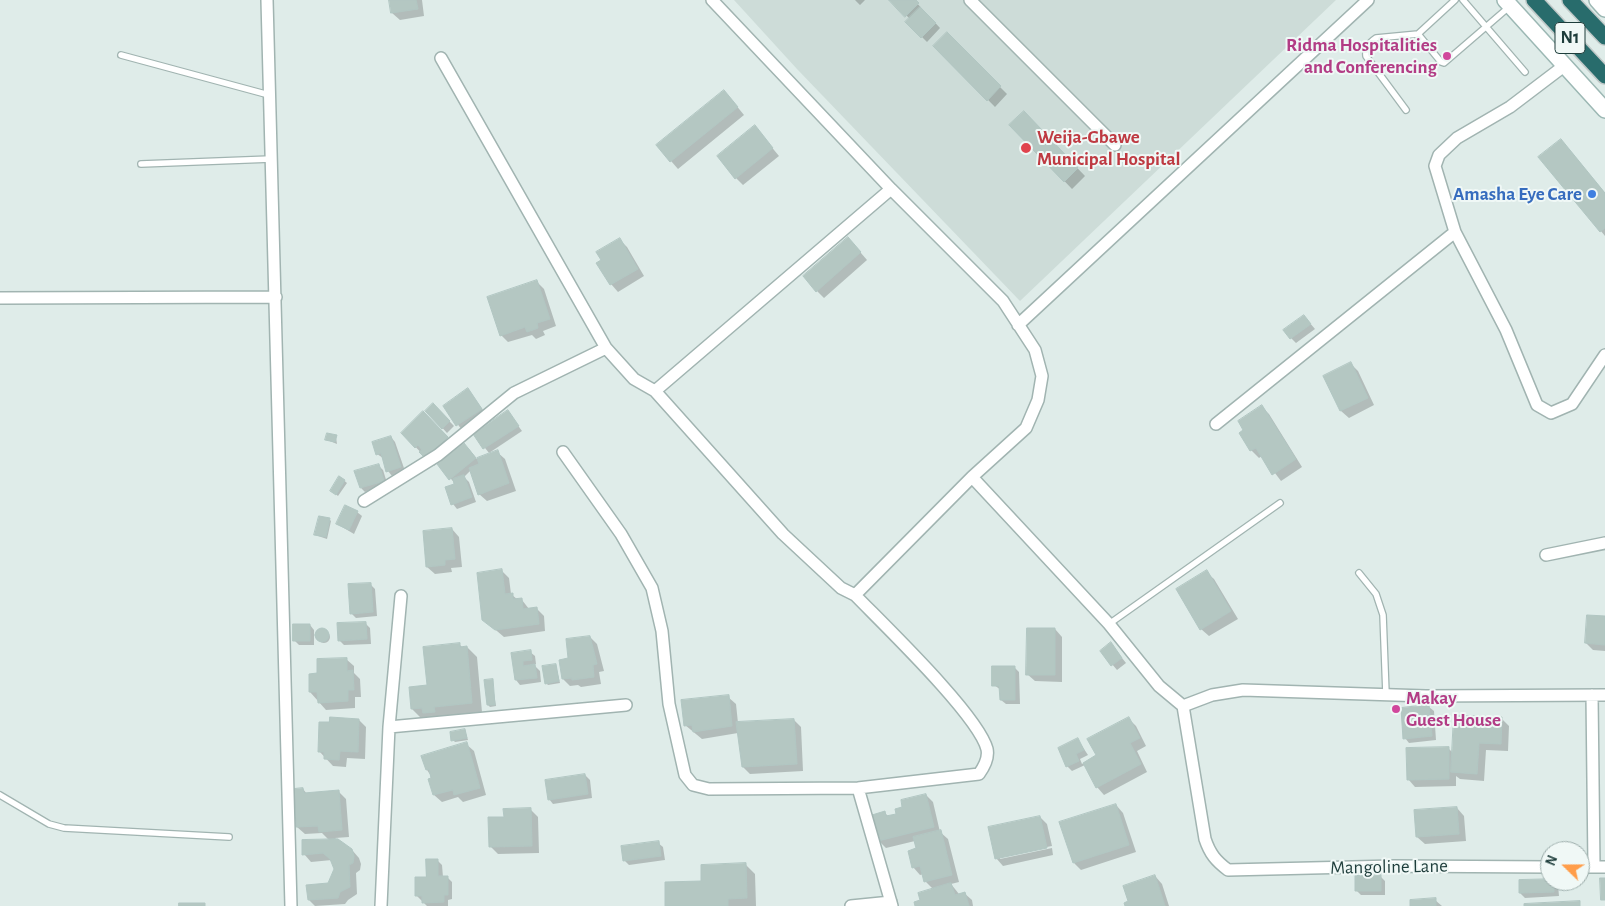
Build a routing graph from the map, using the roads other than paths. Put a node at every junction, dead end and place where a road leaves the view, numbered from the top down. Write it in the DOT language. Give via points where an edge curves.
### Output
graph roads {
  1 [pos="267,0"];
  2 [pos="712,0"];
  3 [pos="970,0"];
  4 [pos="1368,0"];
  5 [pos="1455,0"];
  6 [pos="1463,0"];
  7 [pos="1534,0"];
  8 [pos="1570,0"];
  9 [pos="1597,0"];
  10 [pos="1508,3"];
  11 [pos="1605,9"];
  12 [pos="1488,28"];
  13 [pos="1418,34"];
  14 [pos="1605,37"];
  15 [pos="121,55"];
  16 [pos="441,58"];
  17 [pos="1564,66"];
  18 [pos="1525,72"];
  19 [pos="1605,76"];
  20 [pos="270,95"];
  21 [pos="1406,110"];
  22 [pos="1605,110"];
  23 [pos="1115,145"];
  24 [pos="271,159"];
  25 [pos="141,164"];
  26 [pos="891,189"];
  27 [pos="1455,232"];
  28 [pos="276,297"];
  29 [pos="0,298"];
  30 [pos="1018,325"];
  31 [pos="606,348"];
  32 [pos="1605,355"];
  33 [pos="655,391"];
  34 [pos="1216,424"];
  35 [pos="563,452"];
  36 [pos="972,477"];
  37 [pos="364,501"];
  38 [pos="1280,504"];
  39 [pos="1605,543"];
  40 [pos="1546,555"];
  41 [pos="1359,573"];
  42 [pos="855,595"];
  43 [pos="401,596"];
  44 [pos="1109,624"];
  45 [pos="1386,694"];
  46 [pos="1592,695"];
  47 [pos="1605,695"];
  48 [pos="626,705"];
  49 [pos="1184,706"];
  50 [pos="389,727"];
  51 [pos="858,788"];
  52 [pos="0,795"];
  53 [pos="229,837"];
  54 [pos="1540,867"];
  55 [pos="1600,867"];
  56 [pos="891,904"];
  57 [pos="291,906"];
  58 [pos="381,906"];
  59 [pos="851,906"];
  1 -- 20 [label="street"];
  2 -- 26 [label="street"];
  3 -- 23 [label="street"];
  4 -- 30 [label="street"];
  5 -- 13 [label="lane"];
  6 -- 12 [label="lane"];
  7 -- 19 [label="highway, N1"];
  8 -- 14 [label="highway, N1"];
  9 -- 11 [label="street"];
  10 -- 12 [label="lane"];
  10 -- 17 [label="street"];
  12 -- 13 [label="lane" via="1444,63"];
  12 -- 18 [label="lane"];
  13 -- 21 [label="lane" via="1376,38 1366,51 1366,56"];
  15 -- 20 [label="lane"];
  16 -- 31 [label="street"];
  17 -- 22 [label="street"];
  17 -- 27 [label="street" via="1510,107 1457,138 1439,156 1435,166"];
  20 -- 24 [label="street"];
  24 -- 25 [label="lane"];
  24 -- 28 [label="street"];
  26 -- 30 [label="street" via="1002,301"];
  26 -- 33 [label="street"];
  27 -- 32 [label="street" via="1506,330 1537,405 1551,413 1572,404"];
  27 -- 34 [label="street"];
  28 -- 29 [label="street"];
  28 -- 57 [label="street"];
  30 -- 36 [label="street" via="1035,350 1042,376 1038,400 1026,428"];
  31 -- 33 [label="street" via="634,379"];
  31 -- 37 [label="street" via="514,393 438,455"];
  33 -- 42 [label="street" via="783,534 840,588"];
  35 -- 51 [label="street" via="621,534 652,588 662,632 669,704 685,774 693,785 709,789"];
  36 -- 42 [label="street"];
  36 -- 44 [label="street"];
  38 -- 44 [label="lane"];
  39 -- 40 [label="street"];
  41 -- 45 [label="lane" via="1376,594 1383,615"];
  42 -- 51 [label="street" via="954,700 975,727 987,750 986,764 979,774"];
  43 -- 50 [label="street"];
  44 -- 49 [label="street" via="1159,686"];
  45 -- 46 [label="street"];
  45 -- 49 [label="street" via="1243,690 1212,695"];
  46 -- 47 [label="street"];
  46 -- 55 [label="street"];
  48 -- 50 [label="street"];
  49 -- 54 [label="street, Mangoline Lane" via="1206,839 1216,862 1228,870"];
  50 -- 58 [label="street"];
  51 -- 56 [label="street"];
  52 -- 53 [label="lane" via="49,824 64,828"];
  56 -- 59 [label="street"];
}
